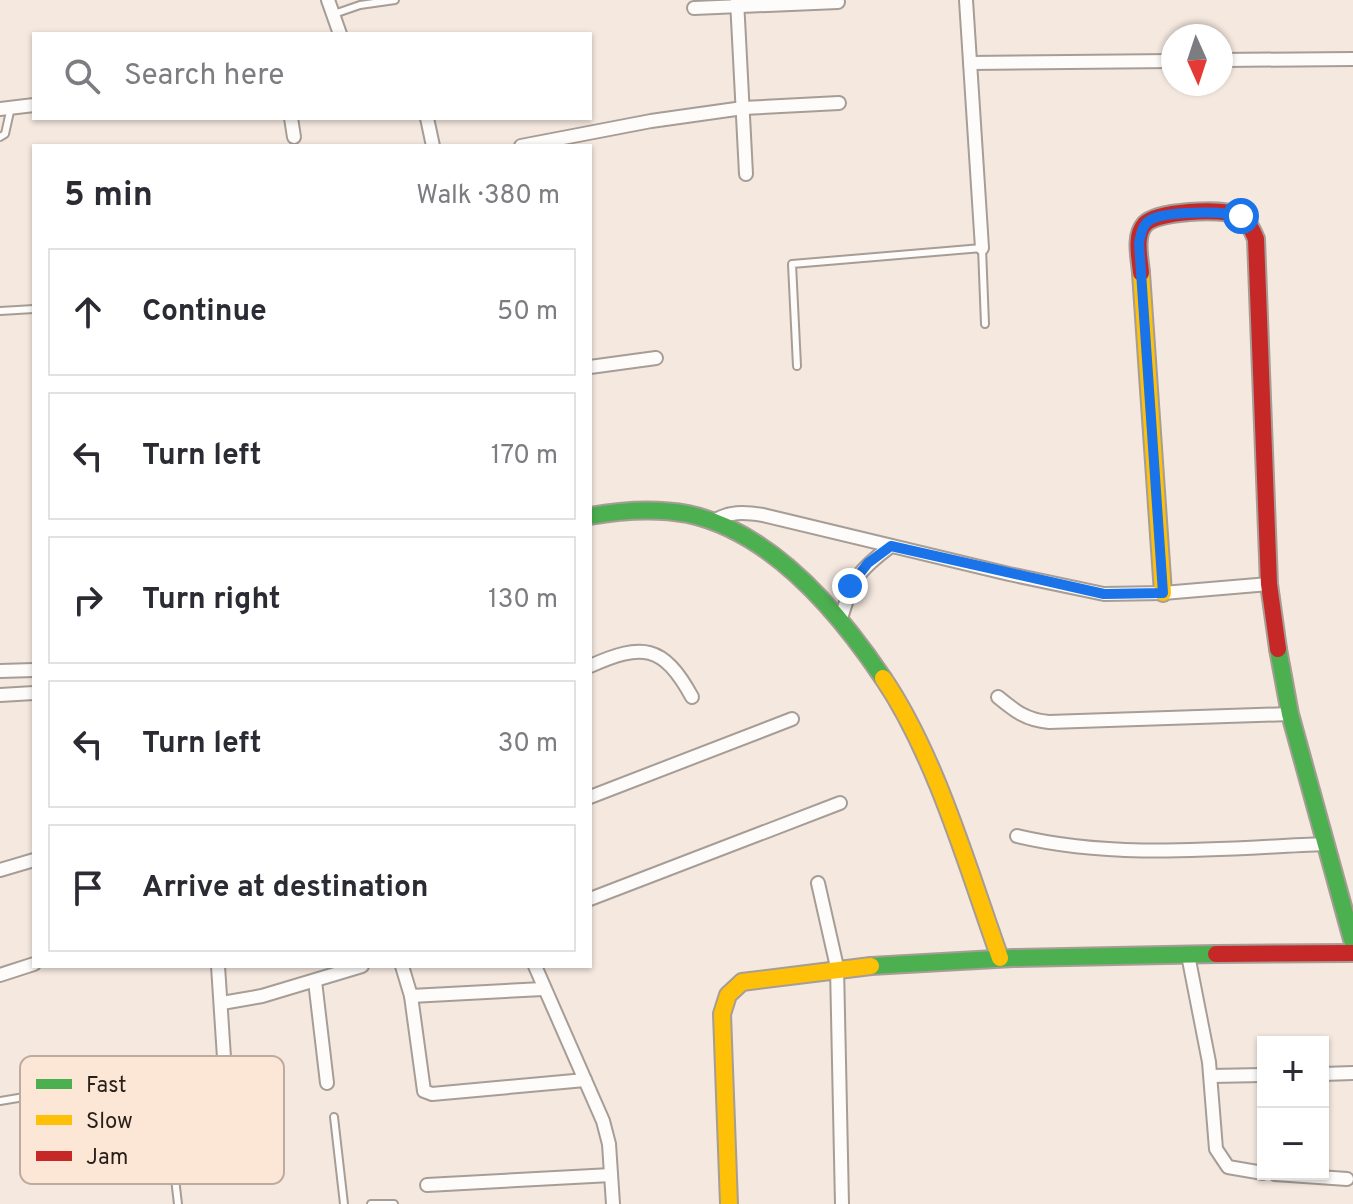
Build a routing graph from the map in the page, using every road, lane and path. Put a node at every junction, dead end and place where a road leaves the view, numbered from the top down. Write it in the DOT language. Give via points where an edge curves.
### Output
graph roads {
  1 [pos="328,0"];
  2 [pos="395,0"];
  3 [pos="966,0"];
  4 [pos="838,2"];
  5 [pos="737,3"];
  6 [pos="694,8"];
  7 [pos="334,14"];
  8 [pos="339,32"];
  9 [pos="1353,59"];
  10 [pos="1233,60"];
  11 [pos="1161,61"];
  12 [pos="970,63"];
  13 [pos="839,103"];
  14 [pos="32,105"];
  15 [pos="6,108"];
  16 [pos="743,108"];
  17 [pos="291,120"];
  18 [pos="427,120"];
  19 [pos="0,137"];
  20 [pos="294,137"];
  21 [pos="433,144"];
  22 [pos="537,144"];
  23 [pos="746,174"];
  24 [pos="982,248"];
  25 [pos="32,309"];
  26 [pos="0,311"];
  27 [pos="985,324"];
  28 [pos="656,358"];
  29 [pos="797,366"];
  30 [pos="592,367"];
  31 [pos="592,516"];
  32 [pos="712,522"];
  33 [pos="891,546"];
  34 [pos="1269,584"];
  35 [pos="1163,593"];
  36 [pos="840,622"];
  37 [pos="592,665"];
  38 [pos="32,670"];
  39 [pos="0,671"];
  40 [pos="32,693"];
  41 [pos="0,695"];
  42 [pos="692,697"];
  43 [pos="998,697"];
  44 [pos="1290,714"];
  45 [pos="792,719"];
  46 [pos="592,796"];
  47 [pos="840,803"];
  48 [pos="1017,836"];
  49 [pos="1325,844"];
  50 [pos="32,861"];
  51 [pos="0,870"];
  52 [pos="818,883"];
  53 [pos="592,898"];
  54 [pos="1353,943"];
  55 [pos="1353,953"];
  56 [pos="1188,955"];
  57 [pos="1000,958"];
  58 [pos="32,965"];
  59 [pos="837,967"];
  60 [pos="218,968"];
  61 [pos="356,968"];
  62 [pos="403,968"];
  63 [pos="536,968"];
  64 [pos="0,975"];
  65 [pos="315,981"];
  66 [pos="543,989"];
  67 [pos="411,996"];
  68 [pos="222,1003"];
  69 [pos="224,1056"];
  70 [pos="1353,1073"];
  71 [pos="1329,1074"];
  72 [pos="1257,1075"];
  73 [pos="1211,1076"];
  74 [pos="585,1080"];
  75 [pos="327,1083"];
  76 [pos="20,1098"];
  77 [pos="0,1101"];
  78 [pos="334,1117"];
  79 [pos="1257,1173"];
  80 [pos="611,1175"];
  81 [pos="1329,1178"];
  82 [pos="1347,1179"];
  83 [pos="176,1184"];
  84 [pos="427,1185"];
  85 [pos="178,1204"];
  86 [pos="344,1204"];
  87 [pos="371,1204"];
  88 [pos="394,1204"];
  89 [pos="613,1204"];
  90 [pos="729,1204"];
  91 [pos="842,1204"];
  1 -- 7 [label="street"];
  2 -- 7 [label="lane"];
  3 -- 12 [label="street"];
  4 -- 5 [label="street"];
  5 -- 6 [label="street"];
  5 -- 16 [label="street"];
  7 -- 8 [label="street"];
  9 -- 10 [label="street"];
  11 -- 12 [label="street"];
  12 -- 24 [label="street"];
  13 -- 16 [label="street"];
  14 -- 15 [label="street"];
  15 -- 19 [label="lane" via="9,127"];
  16 -- 22 [label="street"];
  16 -- 23 [label="street"];
  17 -- 20 [label="street"];
  18 -- 21 [label="street"];
  24 -- 27 [label="lane"];
  24 -- 29 [label="lane" via="792,264"];
  25 -- 26 [label="lane"];
  28 -- 30 [label="street"];
  31 -- 32 [label="street" via="651,510"];
  32 -- 33 [label="street" via="742,512"];
  32 -- 36 [label="street" via="748,539 798,577"];
  33 -- 35 [label="street" via="1104,594"];
  33 -- 36 [label="street" via="858,574"];
  34 -- 35 [label="street"];
  34 -- 35 [label="street" via="1256,239 1241,216 1227,212 1162,216 1148,221 1139,243"];
  34 -- 44 [label="street"];
  36 -- 57 [label="street" via="875,664 904,712"];
  37 -- 42 [label="street" via="647,650 673,669"];
  38 -- 39 [label="street"];
  40 -- 41 [label="street"];
  43 -- 44 [label="street" via="1020,715 1049,722"];
  44 -- 49 [label="street"];
  45 -- 46 [label="street"];
  47 -- 53 [label="street"];
  48 -- 49 [label="street" via="1115,850"];
  49 -- 54 [label="street"];
  50 -- 51 [label="street"];
  52 -- 59 [label="street"];
  55 -- 56 [label="street"];
  56 -- 57 [label="street"];
  56 -- 73 [label="street"];
  57 -- 59 [label="street"];
  58 -- 64 [label="street"];
  59 -- 90 [label="street" via="742,982 725,998"];
  59 -- 91 [label="street"];
  60 -- 68 [label="street"];
  61 -- 65 [label="street"];
  62 -- 67 [label="street"];
  63 -- 66 [label="street"];
  65 -- 68 [label="street"];
  65 -- 75 [label="street"];
  66 -- 67 [label="street"];
  66 -- 74 [label="street"];
  67 -- 74 [label="street" via="424,1091"];
  68 -- 69 [label="street"];
  70 -- 71 [label="street"];
  72 -- 73 [label="street"];
  73 -- 79 [label="street" via="1220,1159 1237,1171"];
  74 -- 80 [label="street" via="603,1121"];
  76 -- 77 [label="lane"];
  78 -- 86 [label="lane"];
  80 -- 84 [label="street"];
  80 -- 89 [label="street"];
  81 -- 82 [label="street"];
  83 -- 85 [label="lane"];
  87 -- 88 [label="lane"];
}
